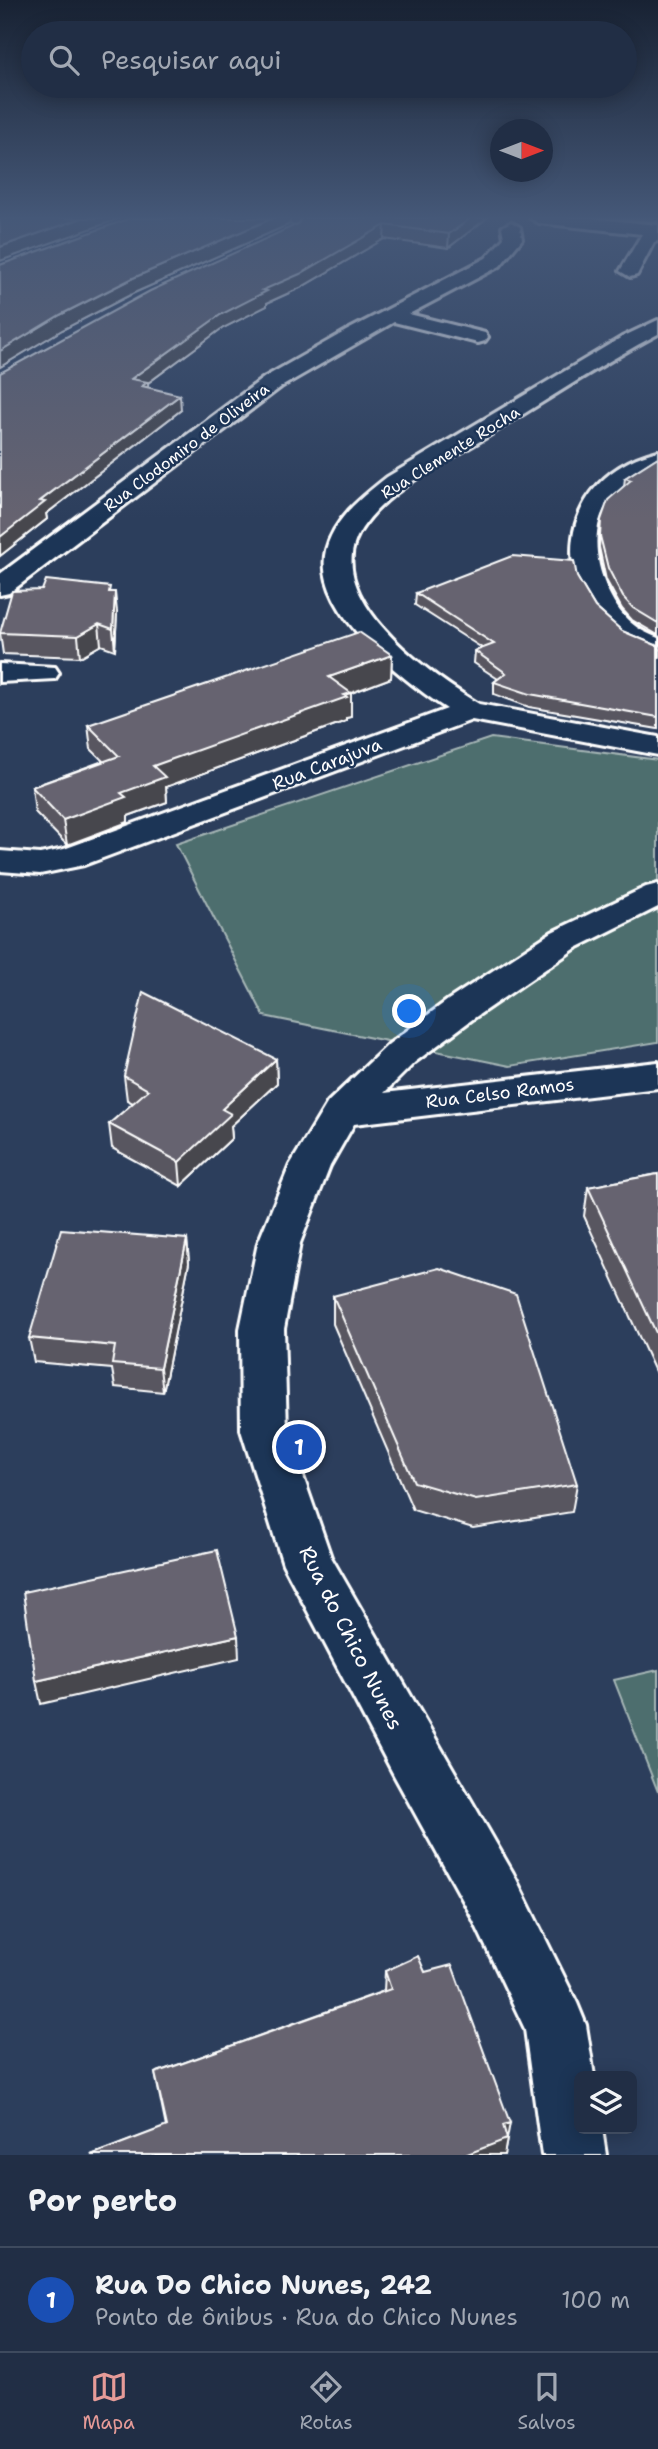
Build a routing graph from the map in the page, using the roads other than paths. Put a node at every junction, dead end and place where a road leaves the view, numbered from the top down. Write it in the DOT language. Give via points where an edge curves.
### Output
graph roads {
  1 [pos="385,319"];
  2 [pos="405,319"];
  3 [pos="658,326"];
  4 [pos="478,337"];
  5 [pos="658,458"];
  6 [pos="0,587"];
  7 [pos="658,648"];
  8 [pos="0,673"];
  9 [pos="45,673"];
  10 [pos="470,710"];
  11 [pos="658,746"];
  12 [pos="0,861"];
  13 [pos="658,894"];
  14 [pos="658,1075"];
  15 [pos="342,1112"];
  16 [pos="575,2155"];
  1 -- 6 [label="street, Rua Clodomiro de Oliveira" via="273,382"];
  2 -- 4 [label="street"];
  3 -- 10 [label="street, Rua Clemente Rocha" via="396,482 354,520 342,541 337,563 352,606 407,664"];
  5 -- 7 [label="street" via="625,472 594,505 586,527 586,553 594,593 607,612 636,639"];
  8 -- 9 [label="street"];
  10 -- 11 [label="street"];
  10 -- 12 [label="street, Rua Carajuva" via="72,858 40,864"];
  13 -- 15 [label="street, Rua do Chico Nunes" via="564,940 461,1009 402,1053"];
  14 -- 15 [label="street, Rua Celso Ramos"];
  15 -- 16 [label="street, Rua do Chico Nunes" via="310,1166 279,1243 262,1329 264,1430 308,1564 492,1894 555,2025"];
}
